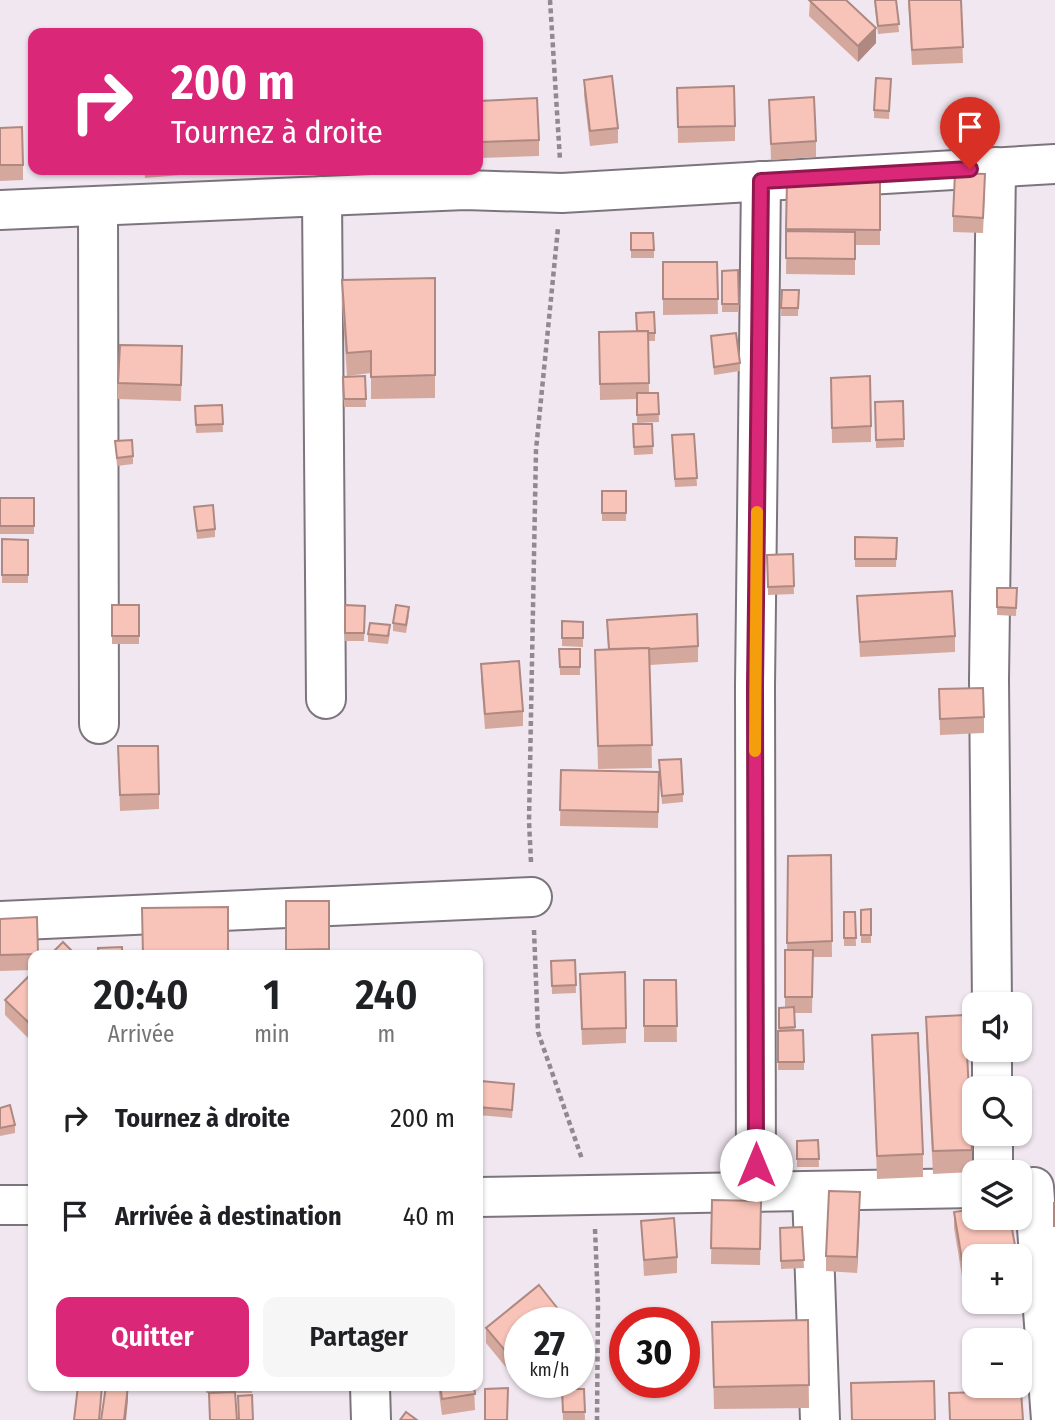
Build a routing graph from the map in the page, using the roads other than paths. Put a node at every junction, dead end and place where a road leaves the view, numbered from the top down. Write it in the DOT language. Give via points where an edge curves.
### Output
graph roads {
  1 [pos="1055,164"];
  2 [pos="996,167"];
  3 [pos="761,181"];
  4 [pos="322,196"];
  5 [pos="98,206"];
  6 [pos="0,210"];
  7 [pos="326,699"];
  8 [pos="99,724"];
  9 [pos="532,897"];
  10 [pos="0,921"];
  11 [pos="992,992"];
  12 [pos="1036,1187"];
  13 [pos="962,1188"];
  14 [pos="812,1191"];
  15 [pos="757,1192"];
  16 [pos="483,1197"];
  17 [pos="0,1205"];
  18 [pos="28,1205"];
  19 [pos="370,1391"];
  20 [pos="371,1420"];
  21 [pos="820,1420"];
  22 [pos="1051,1420"];
  1 -- 2 [label="street"];
  2 -- 3 [label="street"];
  2 -- 11 [label="street" via="989,680"];
  3 -- 4 [label="street" via="562,193 465,190"];
  3 -- 15 [label="street" via="755,672"];
  4 -- 5 [label="street"];
  4 -- 7 [label="street"];
  5 -- 6 [label="street"];
  5 -- 8 [label="street"];
  9 -- 10 [label="street"];
  12 -- 22 [label="street"];
  13 -- 14 [label="street"];
  14 -- 15 [label="street"];
  14 -- 21 [label="street"];
  15 -- 16 [label="street"];
  17 -- 18 [label="street"];
  19 -- 20 [label="street"];
}
